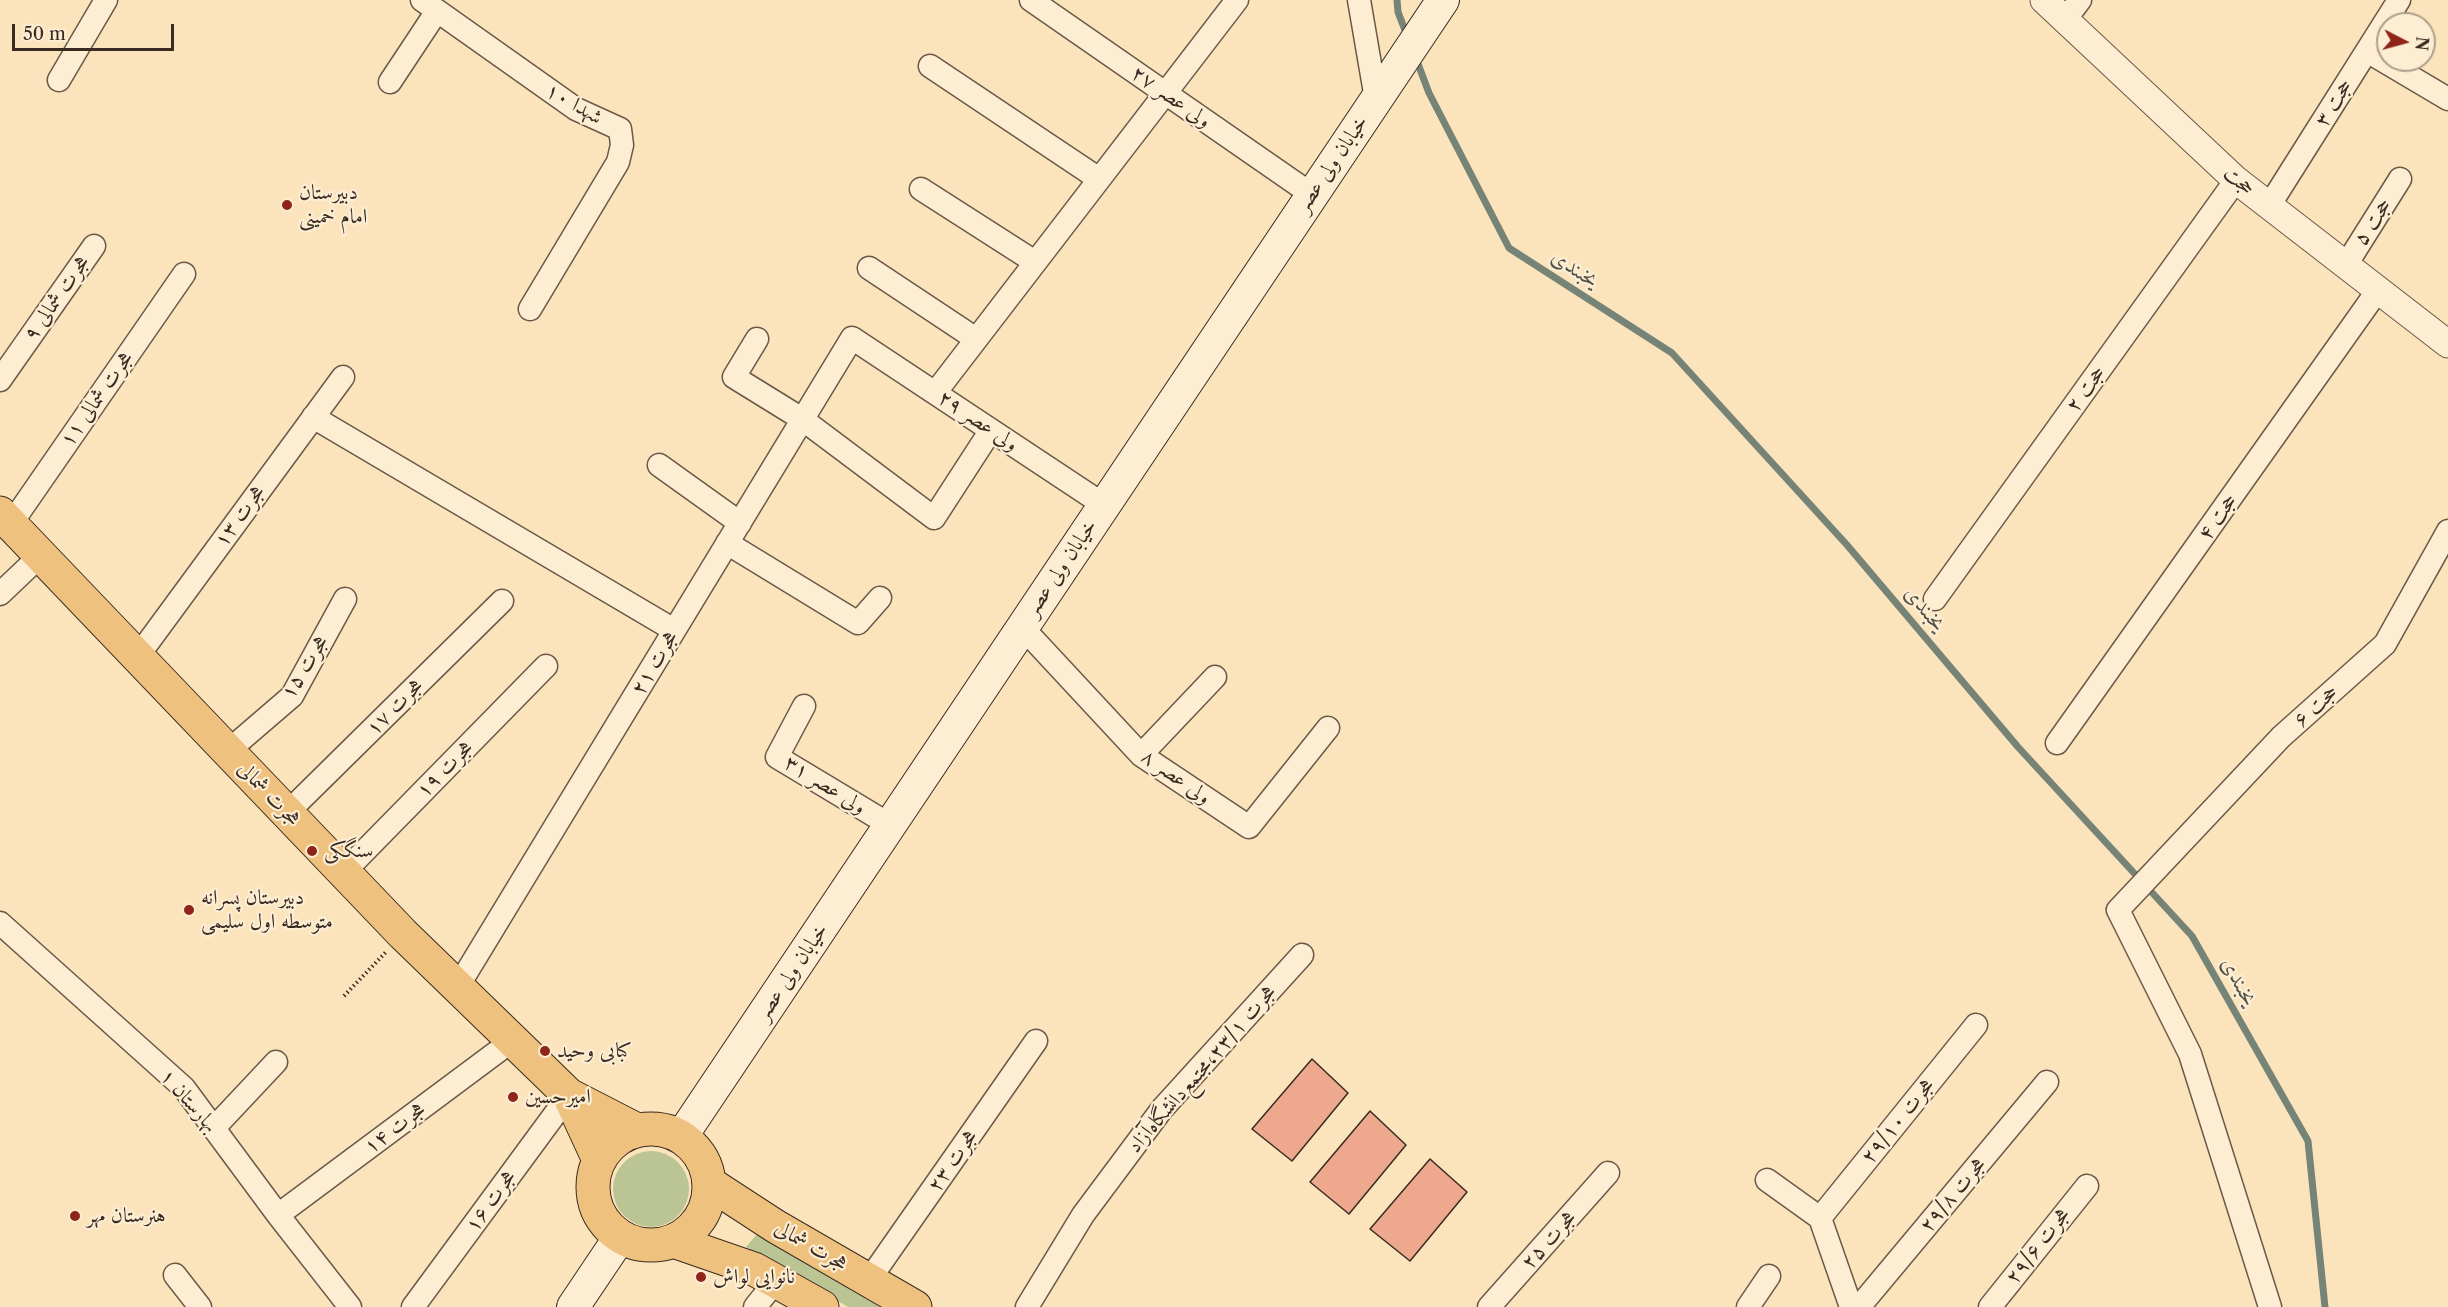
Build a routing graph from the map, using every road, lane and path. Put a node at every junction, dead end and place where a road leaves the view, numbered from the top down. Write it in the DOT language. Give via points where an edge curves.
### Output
graph roads {
  1 [pos="106,0"];
  2 [pos="1031,0"];
  3 [pos="1359,0"];
  4 [pos="1443,0"];
  5 [pos="2044,0"];
  6 [pos="2399,0"];
  7 [pos="1229,3"];
  8 [pos="429,5"];
  9 [pos="2073,10"];
  10 [pos="2367,51"];
  11 [pos="930,66"];
  12 [pos="59,80"];
  13 [pos="390,82"];
  14 [pos="1165,93"];
  15 [pos="1376,98"];
  16 [pos="2448,99"];
  17 [pos="1099,179"];
  18 [pos="2400,179"];
  19 [pos="2236,180"];
  20 [pos="921,189"];
  21 [pos="1311,194"];
  22 [pos="2269,206"];
  23 [pos="94,246"];
  24 [pos="1035,262"];
  25 [pos="2346,265"];
  26 [pos="869,268"];
  27 [pos="184,274"];
  28 [pos="2378,290"];
  29 [pos="530,309"];
  30 [pos="852,338"];
  31 [pos="757,339"];
  32 [pos="976,339"];
  33 [pos="2448,344"];
  34 [pos="343,377"];
  35 [pos="0,380"];
  36 [pos="935,393"];
  37 [pos="313,417"];
  38 [pos="802,420"];
  39 [pos="991,430"];
  40 [pos="659,465"];
  41 [pos="1104,505"];
  42 [pos="5,518"];
  43 [pos="740,523"];
  44 [pos="2448,531"];
  45 [pos="727,543"];
  46 [pos="41,555"];
  47 [pos="0,594"];
  48 [pos="880,598"];
  49 [pos="1935,598"];
  50 [pos="345,599"];
  51 [pos="502,601"];
  52 [pos="1022,627"];
  53 [pos="674,630"];
  54 [pos="138,656"];
  55 [pos="546,666"];
  56 [pos="1215,677"];
  57 [pos="804,706"];
  58 [pos="1328,728"];
  59 [pos="2057,743"];
  60 [pos="228,751"];
  61 [pos="1141,754"];
  62 [pos="287,813"];
  63 [pos="890,825"];
  64 [pos="344,872"];
  65 [pos="0,922"];
  66 [pos="403,934"];
  67 [pos="1302,955"];
  68 [pos="457,988"];
  69 [pos="344,996"];
  70 [pos="1976,1025"];
  71 [pos="513,1040"];
  72 [pos="1036,1041"];
  73 [pos="276,1062"];
  74 [pos="2047,1082"];
  75 [pos="569,1095"];
  76 [pos="214,1128"];
  77 [pos="638,1130"];
  78 [pos="681,1137"];
  79 [pos="599,1160"];
  80 [pos="1608,1173"];
  81 [pos="1767,1180"];
  82 [pos="709,1183"];
  83 [pos="2087,1186"];
  84 [pos="278,1215"];
  85 [pos="1820,1218"];
  86 [pos="620,1237"];
  87 [pos="673,1241"];
  88 [pos="175,1275"];
  89 [pos="1769,1275"];
  90 [pos="776,1281"];
  91 [pos="869,1281"];
  92 [pos="200,1307"];
  93 [pos="350,1307"];
  94 [pos="413,1307"];
  95 [pos="573,1307"];
  96 [pos="755,1307"];
  97 [pos="822,1307"];
  98 [pos="915,1307"];
  99 [pos="1027,1307"];
  100 [pos="1489,1307"];
  101 [pos="1748,1307"];
  102 [pos="1851,1307"];
  103 [pos="1859,1307"];
  104 [pos="1990,1307"];
  105 [pos="2270,1307"];
  1 -- 12 [label="street"];
  2 -- 14 [label="street, ولی عصر ۲۷"];
  3 -- 15 [label="street"];
  4 -- 15 [label="main road, خیابان ولی عصر"];
  5 -- 9 [label="street, حجت"];
  6 -- 10 [label="street, حجت ۳"];
  7 -- 14 [label="street"];
  8 -- 13 [label="street"];
  8 -- 29 [label="street, شهدا ۱۰" via="576,109 620,129 618,162"];
  9 -- 19 [label="street, حجت"];
  10 -- 16 [label="street"];
  10 -- 22 [label="street, حجت ۳"];
  11 -- 17 [label="street"];
  14 -- 17 [label="street"];
  14 -- 21 [label="street, ولی عصر ۲۷"];
  15 -- 21 [label="main road, خیابان ولی عصر"];
  17 -- 24 [label="street"];
  18 -- 25 [label="street, حجت ۵"];
  19 -- 22 [label="street, حجت"];
  19 -- 49 [label="street, حجت ۲"];
  20 -- 24 [label="street"];
  21 -- 41 [label="main road, خیابان ولی عصر"];
  22 -- 25 [label="street, حجت"];
  23 -- 35 [label="street, هجرت شمالی ۹"];
  24 -- 32 [label="street"];
  25 -- 28 [label="street, حجت"];
  26 -- 32 [label="street"];
  27 -- 42 [label="street, هجرت شمالی ۱۱"];
  28 -- 33 [label="street, حجت"];
  28 -- 59 [label="street, حجت ۴"];
  30 -- 36 [label="street, ولی عصر ۲۹"];
  30 -- 38 [label="street, هجرت ۲۱"];
  31 -- 38 [label="street" via="734,377"];
  32 -- 36 [label="street"];
  34 -- 37 [label="street, هجرت ۱۳"];
  36 -- 39 [label="street, ولی عصر ۲۹"];
  37 -- 53 [label="street"];
  37 -- 54 [label="street, هجرت ۱۳"];
  38 -- 39 [label="street" via="934,518"];
  38 -- 43 [label="street, هجرت ۲۱"];
  39 -- 41 [label="street, ولی عصر ۲۹"];
  40 -- 43 [label="street"];
  41 -- 52 [label="main road, خیابان ولی عصر"];
  42 -- 46 [label="main road, هجرت شمالی"];
  43 -- 45 [label="street, هجرت ۲۱"];
  44 -- 105 [label="street, حجت ۶" via="2385,644 2282,737 2118,910 2190,1054"];
  45 -- 48 [label="street" via="858,623"];
  45 -- 53 [label="street, هجرت ۲۱"];
  46 -- 47 [label="street"];
  46 -- 54 [label="main road, هجرت شمالی"];
  50 -- 60 [label="street, هجرت ۱۵" via="292,696"];
  51 -- 62 [label="street, هجرت ۱۷"];
  52 -- 61 [label="street, ولی عصر ۸"];
  52 -- 63 [label="main road, خیابان ولی عصر"];
  53 -- 68 [label="street, هجرت ۲۱"];
  54 -- 60 [label="main road, هجرت شمالی"];
  55 -- 64 [label="street, هجرت ۱۹"];
  56 -- 61 [label="street"];
  57 -- 63 [label="street, ولی عصر ۳۱" via="777,758"];
  58 -- 61 [label="street, ولی عصر ۸" via="1249,827"];
  60 -- 62 [label="main road, هجرت شمالی"];
  62 -- 64 [label="main road, هجرت شمالی"];
  63 -- 78 [label="main road, خیابان ولی عصر"];
  64 -- 66 [label="main road, هجرت شمالی"];
  65 -- 76 [label="street, بهارستان ۱" via="184,1088"];
  66 -- 68 [label="main road, هجرت شمالی"];
  66 -- 69 [label="path"];
  67 -- 99 [label="street, هجرت ۲۳/۱،مجتمع‌دانشگاه‌آزاد" via="1162,1109 1083,1215"];
  68 -- 71 [label="main road, هجرت شمالی"];
  70 -- 85 [label="street, هجرت ۲۹/۱۰"];
  71 -- 75 [label="main road, هجرت شمالی"];
  71 -- 84 [label="street, هجرت ۱۴"];
  72 -- 91 [label="street, هجرت ۲۳"];
  73 -- 76 [label="street"];
  74 -- 103 [label="street, هجرت ۲۹/۸"];
  75 -- 77 [label="main road"];
  75 -- 79 [label="main road, هجرت شمالی"];
  75 -- 94 [label="street, هجرت ۱۶"];
  76 -- 84 [label="street, بهارستان ۱"];
  77 -- 78 [label="main road" via="668,1131"];
  77 -- 79 [label="main road" via="615,1140"];
  78 -- 82 [label="main road" via="700,1157"];
  79 -- 86 [label="main road" via="592,1194 606,1226"];
  80 -- 100 [label="street, هجرت ۲۵"];
  81 -- 85 [label="street"];
  82 -- 87 [label="main road" via="700,1218"];
  82 -- 91 [label="main road, هجرت شمالی"];
  83 -- 104 [label="street, هجرت ۲۹/۶"];
  84 -- 93 [label="street, بهارستان ۱"];
  85 -- 102 [label="street"];
  86 -- 87 [label="main road" via="637,1244"];
  86 -- 95 [label="main road"];
  87 -- 90 [label="main road" via="754,1269"];
  88 -- 92 [label="street"];
  89 -- 101 [label="street"];
  90 -- 96 [label="street"];
  90 -- 97 [label="main road"];
  91 -- 98 [label="main road, هجرت شمالی"];
}
